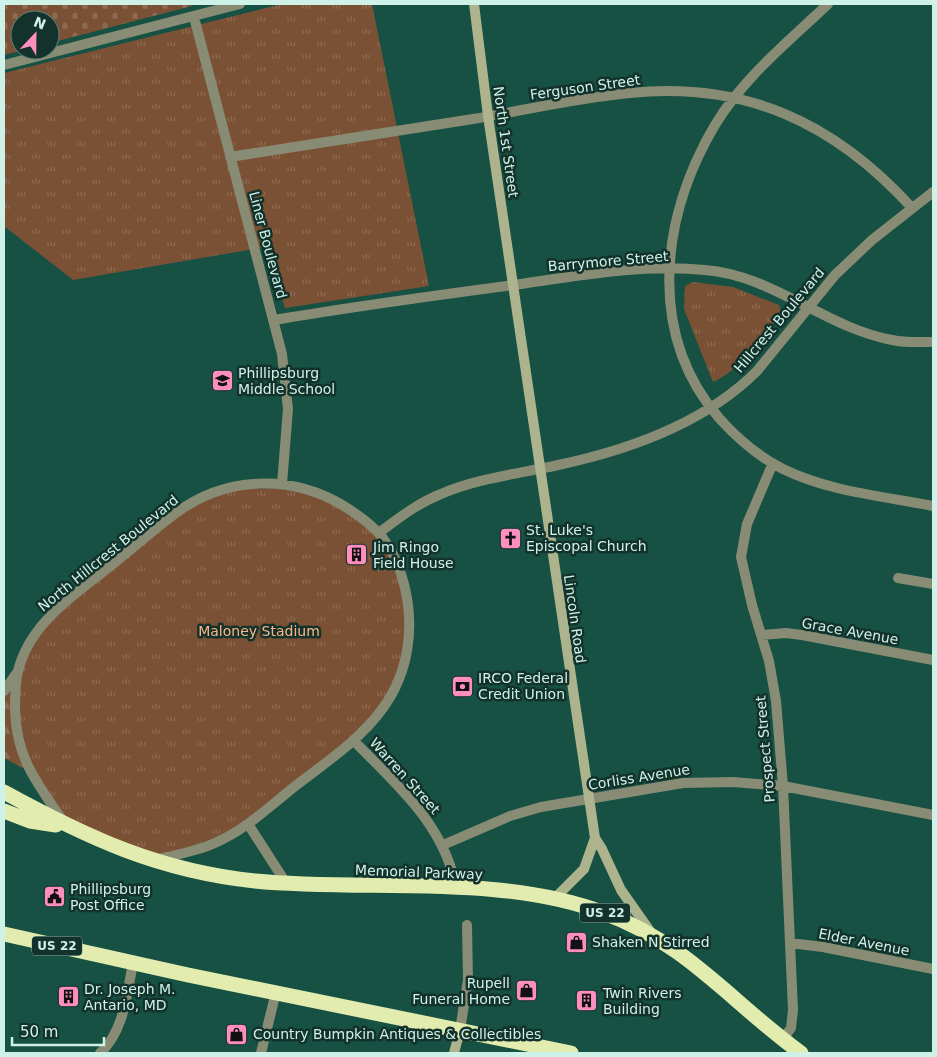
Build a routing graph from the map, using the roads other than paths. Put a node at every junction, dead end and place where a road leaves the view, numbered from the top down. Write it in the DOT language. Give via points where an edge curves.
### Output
graph roads {
  1 [pos="240,4"];
  2 [pos="474,4"];
  3 [pos="828,4"];
  4 [pos="194,17"];
  5 [pos="4,65"];
  6 [pos="735,98"];
  7 [pos="488,116"];
  8 [pos="230,157"];
  9 [pos="933,192"];
  10 [pos="912,208"];
  11 [pos="669,269"];
  12 [pos="513,285"];
  13 [pos="808,307"];
  14 [pos="274,320"];
  15 [pos="933,342"];
  16 [pos="710,407"];
  17 [pos="773,463"];
  18 [pos="539,469"];
  19 [pos="282,484"];
  20 [pos="933,506"];
  21 [pos="380,532"];
  22 [pos="898,578"];
  23 [pos="933,584"];
  24 [pos="762,634"];
  25 [pos="933,660"];
  26 [pos="17,674"];
  27 [pos="4,691"];
  28 [pos="353,740"];
  29 [pos="783,786"];
  30 [pos="4,792"];
  31 [pos="588,799"];
  32 [pos="4,811"];
  33 [pos="933,815"];
  34 [pos="248,824"];
  35 [pos="67,827"];
  36 [pos="595,838"];
  37 [pos="443,844"];
  38 [pos="152,860"];
  39 [pos="286,883"];
  40 [pos="456,888"];
  41 [pos="555,898"];
  42 [pos="467,925"];
  43 [pos="4,934"];
  44 [pos="652,935"];
  45 [pos="790,943"];
  46 [pos="133,963"];
  47 [pos="933,969"];
  48 [pos="276,992"];
  49 [pos="460,1030"];
  50 [pos="782,1040"];
  51 [pos="100,1053"];
  52 [pos="261,1053"];
  53 [pos="454,1053"];
  54 [pos="571,1053"];
  55 [pos="801,1053"];
  1 -- 4 [label="street"];
  2 -- 7 [label="main road, North 1st Street"];
  3 -- 6 [label="street"];
  4 -- 5 [label="street"];
  4 -- 8 [label="street, Liner Boulevard"];
  6 -- 7 [label="street, Ferguson Street" via="691,92 628,93"];
  6 -- 10 [label="street, Ferguson Street" via="773,109 827,136 860,159"];
  6 -- 11 [label="street" via="697,159 673,234"];
  7 -- 8 [label="street, Ferguson Street"];
  7 -- 12 [label="main road, North 1st Street"];
  8 -- 14 [label="street, Liner Boulevard"];
  9 -- 10 [label="street, Hillcrest Boulevard"];
  10 -- 13 [label="street, Hillcrest Boulevard" via="847,264"];
  11 -- 12 [label="street, Barrymore Street" via="630,270"];
  11 -- 13 [label="street, Barrymore Street" via="705,270 744,278"];
  11 -- 16 [label="street" via="669,302 677,344 696,387"];
  12 -- 14 [label="street, Barrymore Street"];
  12 -- 18 [label="main road, Lincoln Road"];
  13 -- 15 [label="street, Barrymore Street" via="880,338"];
  13 -- 16 [label="street, Hillcrest Boulevard" via="752,375"];
  14 -- 19 [label="street, Liner Boulevard" via="288,409"];
  16 -- 17 [label="street" via="744,442"];
  16 -- 18 [label="street, Hillcrest Boulevard" via="630,445"];
  17 -- 20 [label="street" via="823,485"];
  17 -- 24 [label="street, Prospect Street" via="747,524 742,546 744,577"];
  18 -- 21 [label="street, Hillcrest Boulevard" via="464,485 440,494"];
  18 -- 31 [label="main road, Lincoln Road"];
  19 -- 21 [label="street, North Hillcrest Boulevard" via="321,494 354,512"];
  19 -- 26 [label="street, North Hillcrest Boulevard" via="261,482 223,489 178,512 46,619 27,647"];
  21 -- 28 [label="street, North Hillcrest Boulevard" via="391,547 402,574 409,638 395,688 376,718"];
  22 -- 23 [label="street"];
  24 -- 25 [label="street, Grace Avenue" via="802,635"];
  24 -- 29 [label="street, Prospect Street" via="776,701"];
  26 -- 27 [label="street, North Hillcrest Boulevard"];
  26 -- 35 [label="street, North Hillcrest Boulevard" via="15,714 21,750 35,781"];
  28 -- 34 [label="street, North Hillcrest Boulevard"];
  28 -- 37 [label="street, Warren Street" via="414,803"];
  29 -- 31 [label="street, Corliss Avenue" via="683,782"];
  29 -- 33 [label="street, Corliss Avenue"];
  29 -- 45 [label="street, Prospect Street"];
  30 -- 35 [label="highway, Memorial Parkway / US 22"];
  31 -- 36 [label="main road, Lincoln Road"];
  31 -- 37 [label="street, Corliss Avenue" via="525,811"];
  32 -- 35 [label="highway"];
  34 -- 38 [label="street, North Hillcrest Boulevard" via="216,843"];
  34 -- 39 [label="street"];
  35 -- 38 [label="highway, Memorial Parkway / US 22"];
  36 -- 41 [label="main road, Lincoln Road" via="584,869"];
  36 -- 44 [label="main road, Lincoln Road" via="621,890"];
  37 -- 40 [label="street, Warren Street"];
  38 -- 39 [label="highway, Memorial Parkway / US 22" via="214,875"];
  39 -- 40 [label="highway, Memorial Parkway / US 22"];
  40 -- 41 [label="highway, Memorial Parkway / US 22"];
  41 -- 44 [label="highway, Memorial Parkway / US 22" via="603,912"];
  42 -- 49 [label="street" via="468,980"];
  43 -- 46 [label="highway, US 22"];
  44 -- 50 [label="highway, Memorial Parkway / US 22" via="705,971"];
  45 -- 47 [label="street, Elder Avenue"];
  45 -- 50 [label="street, Prospect Street" via="793,1020"];
  46 -- 48 [label="highway, US 22"];
  46 -- 51 [label="street" via="120,1021"];
  48 -- 49 [label="highway, US 22"];
  48 -- 52 [label="street"];
  49 -- 53 [label="main road"];
  49 -- 54 [label="highway, US 22"];
  50 -- 55 [label="highway, Memorial Parkway / US 22"];
}
